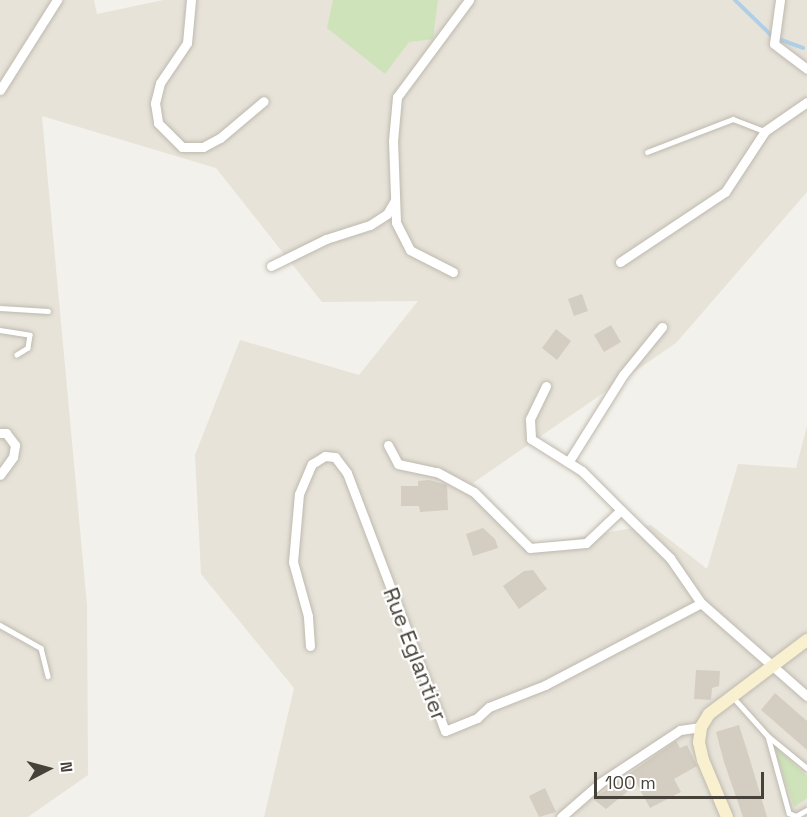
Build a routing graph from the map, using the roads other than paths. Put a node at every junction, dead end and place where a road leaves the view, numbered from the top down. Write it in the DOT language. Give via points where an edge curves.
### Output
graph roads {
  1 [pos="57,0"];
  2 [pos="191,0"];
  3 [pos="469,0"];
  4 [pos="780,0"];
  5 [pos="807,69"];
  6 [pos="0,90"];
  7 [pos="264,101"];
  8 [pos="807,102"];
  9 [pos="765,131"];
  10 [pos="647,152"];
  11 [pos="396,198"];
  12 [pos="620,262"];
  13 [pos="271,266"];
  14 [pos="453,272"];
  15 [pos="0,308"];
  16 [pos="48,311"];
  17 [pos="662,327"];
  18 [pos="0,330"];
  19 [pos="17,355"];
  20 [pos="546,386"];
  21 [pos="0,433"];
  22 [pos="388,445"];
  23 [pos="569,460"];
  24 [pos="0,475"];
  25 [pos="621,510"];
  26 [pos="701,603"];
  27 [pos="0,625"];
  28 [pos="807,640"];
  29 [pos="310,646"];
  30 [pos="770,667"];
  31 [pos="48,676"];
  32 [pos="807,696"];
  33 [pos="733,697"];
  34 [pos="701,727"];
  35 [pos="768,736"];
  36 [pos="807,768"];
  37 [pos="807,810"];
  38 [pos="561,817"];
  39 [pos="727,817"];
  1 -- 6 [label="street"];
  2 -- 7 [label="street" via="187,43 160,83 155,103 158,123 182,147 203,147 220,138"];
  3 -- 11 [label="street" via="397,97 393,141"];
  4 -- 5 [label="street" via="774,44"];
  8 -- 9 [label="street"];
  9 -- 10 [label="lane" via="733,119"];
  9 -- 12 [label="street" via="725,192"];
  11 -- 13 [label="street" via="387,214 370,225 326,239"];
  11 -- 14 [label="street" via="396,222 410,250"];
  15 -- 16 [label="lane"];
  17 -- 23 [label="street" via="623,375"];
  18 -- 19 [label="lane" via="30,335 28,348"];
  20 -- 23 [label="street" via="531,419 531,439 542,449"];
  21 -- 24 [label="street" via="6,433 15,445 13,457"];
  22 -- 25 [label="street" via="398,464 437,472 474,492 530,548 586,543"];
  23 -- 25 [label="street"];
  25 -- 26 [label="street" via="670,558"];
  26 -- 29 [label="street, Rue Eglantier" via="545,685 489,706 477,718 445,730 347,473 335,457 325,456 312,464 299,494 294,531 293,562 308,616"];
  26 -- 30 [label="street"];
  27 -- 31 [label="lane" via="41,648"];
  28 -- 30 [label="street"];
  30 -- 32 [label="street"];
  30 -- 33 [label="street"];
  33 -- 34 [label="street" via="709,714"];
  33 -- 35 [label="lane"];
  34 -- 38 [label="street" via="680,730 600,783"];
  34 -- 39 [label="street" via="703,760"];
  35 -- 36 [label="lane"];
  35 -- 37 [label="lane" via="789,813 796,816"];
}
